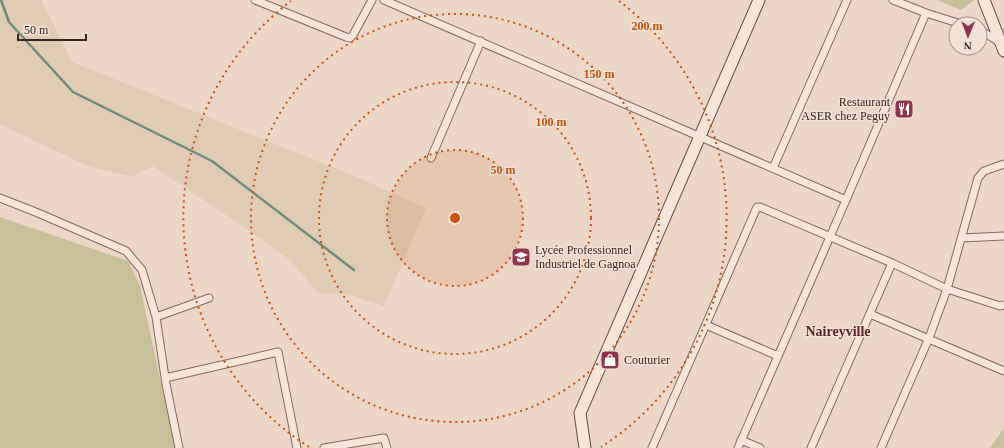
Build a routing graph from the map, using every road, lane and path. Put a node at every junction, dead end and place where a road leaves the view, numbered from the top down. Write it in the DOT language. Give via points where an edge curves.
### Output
graph roads {
  1 [pos="254,0"];
  2 [pos="372,0"];
  3 [pos="384,0"];
  4 [pos="759,0"];
  5 [pos="847,0"];
  6 [pos="893,0"];
  7 [pos="984,0"];
  8 [pos="926,13"];
  9 [pos="948,20"];
  10 [pos="988,35"];
  11 [pos="481,41"];
  12 [pos="1002,47"];
  13 [pos="700,137"];
  14 [pos="431,158"];
  15 [pos="1004,164"];
  16 [pos="773,168"];
  17 [pos="0,198"];
  18 [pos="846,200"];
  19 [pos="1004,236"];
  20 [pos="830,237"];
  21 [pos="961,238"];
  22 [pos="892,264"];
  23 [pos="947,289"];
  24 [pos="209,298"];
  25 [pos="1004,305"];
  26 [pos="870,314"];
  27 [pos="156,317"];
  28 [pos="706,325"];
  29 [pos="929,338"];
  30 [pos="778,356"];
  31 [pos="1004,371"];
  32 [pos="165,378"];
  33 [pos="741,440"];
  34 [pos="179,448"];
  35 [pos="297,448"];
  36 [pos="324,448"];
  37 [pos="387,448"];
  38 [pos="585,448"];
  39 [pos="652,448"];
  40 [pos="738,448"];
  41 [pos="760,448"];
  42 [pos="811,448"];
  43 [pos="881,448"];
  1 -- 2 [label="street" via="346,38 353,35"];
  3 -- 11 [label="street"];
  4 -- 13 [label="street"];
  5 -- 16 [label="street"];
  6 -- 8 [label="street"];
  7 -- 12 [label="street"];
  8 -- 9 [label="street"];
  8 -- 18 [label="street"];
  10 -- 12 [label="street"];
  11 -- 13 [label="street"];
  11 -- 14 [label="street"];
  13 -- 16 [label="street"];
  13 -- 38 [label="street" via="580,412"];
  15 -- 21 [label="street" via="984,171 978,178"];
  16 -- 18 [label="street"];
  17 -- 27 [label="street" via="126,251 142,270"];
  18 -- 20 [label="street"];
  19 -- 21 [label="street"];
  20 -- 22 [label="street"];
  20 -- 28 [label="street" via="757,207"];
  20 -- 30 [label="street"];
  21 -- 23 [label="street"];
  22 -- 23 [label="street"];
  22 -- 26 [label="street"];
  23 -- 25 [label="street" via="1000,306"];
  23 -- 29 [label="street"];
  24 -- 27 [label="street"];
  26 -- 29 [label="street"];
  26 -- 42 [label="street"];
  27 -- 32 [label="street"];
  28 -- 30 [label="street"];
  28 -- 39 [label="street"];
  29 -- 31 [label="street"];
  29 -- 43 [label="street"];
  30 -- 33 [label="street"];
  32 -- 34 [label="street"];
  32 -- 35 [label="street" via="278,352"];
  33 -- 40 [label="street"];
  33 -- 41 [label="street"];
  36 -- 37 [label="street" via="384,438"];
}
